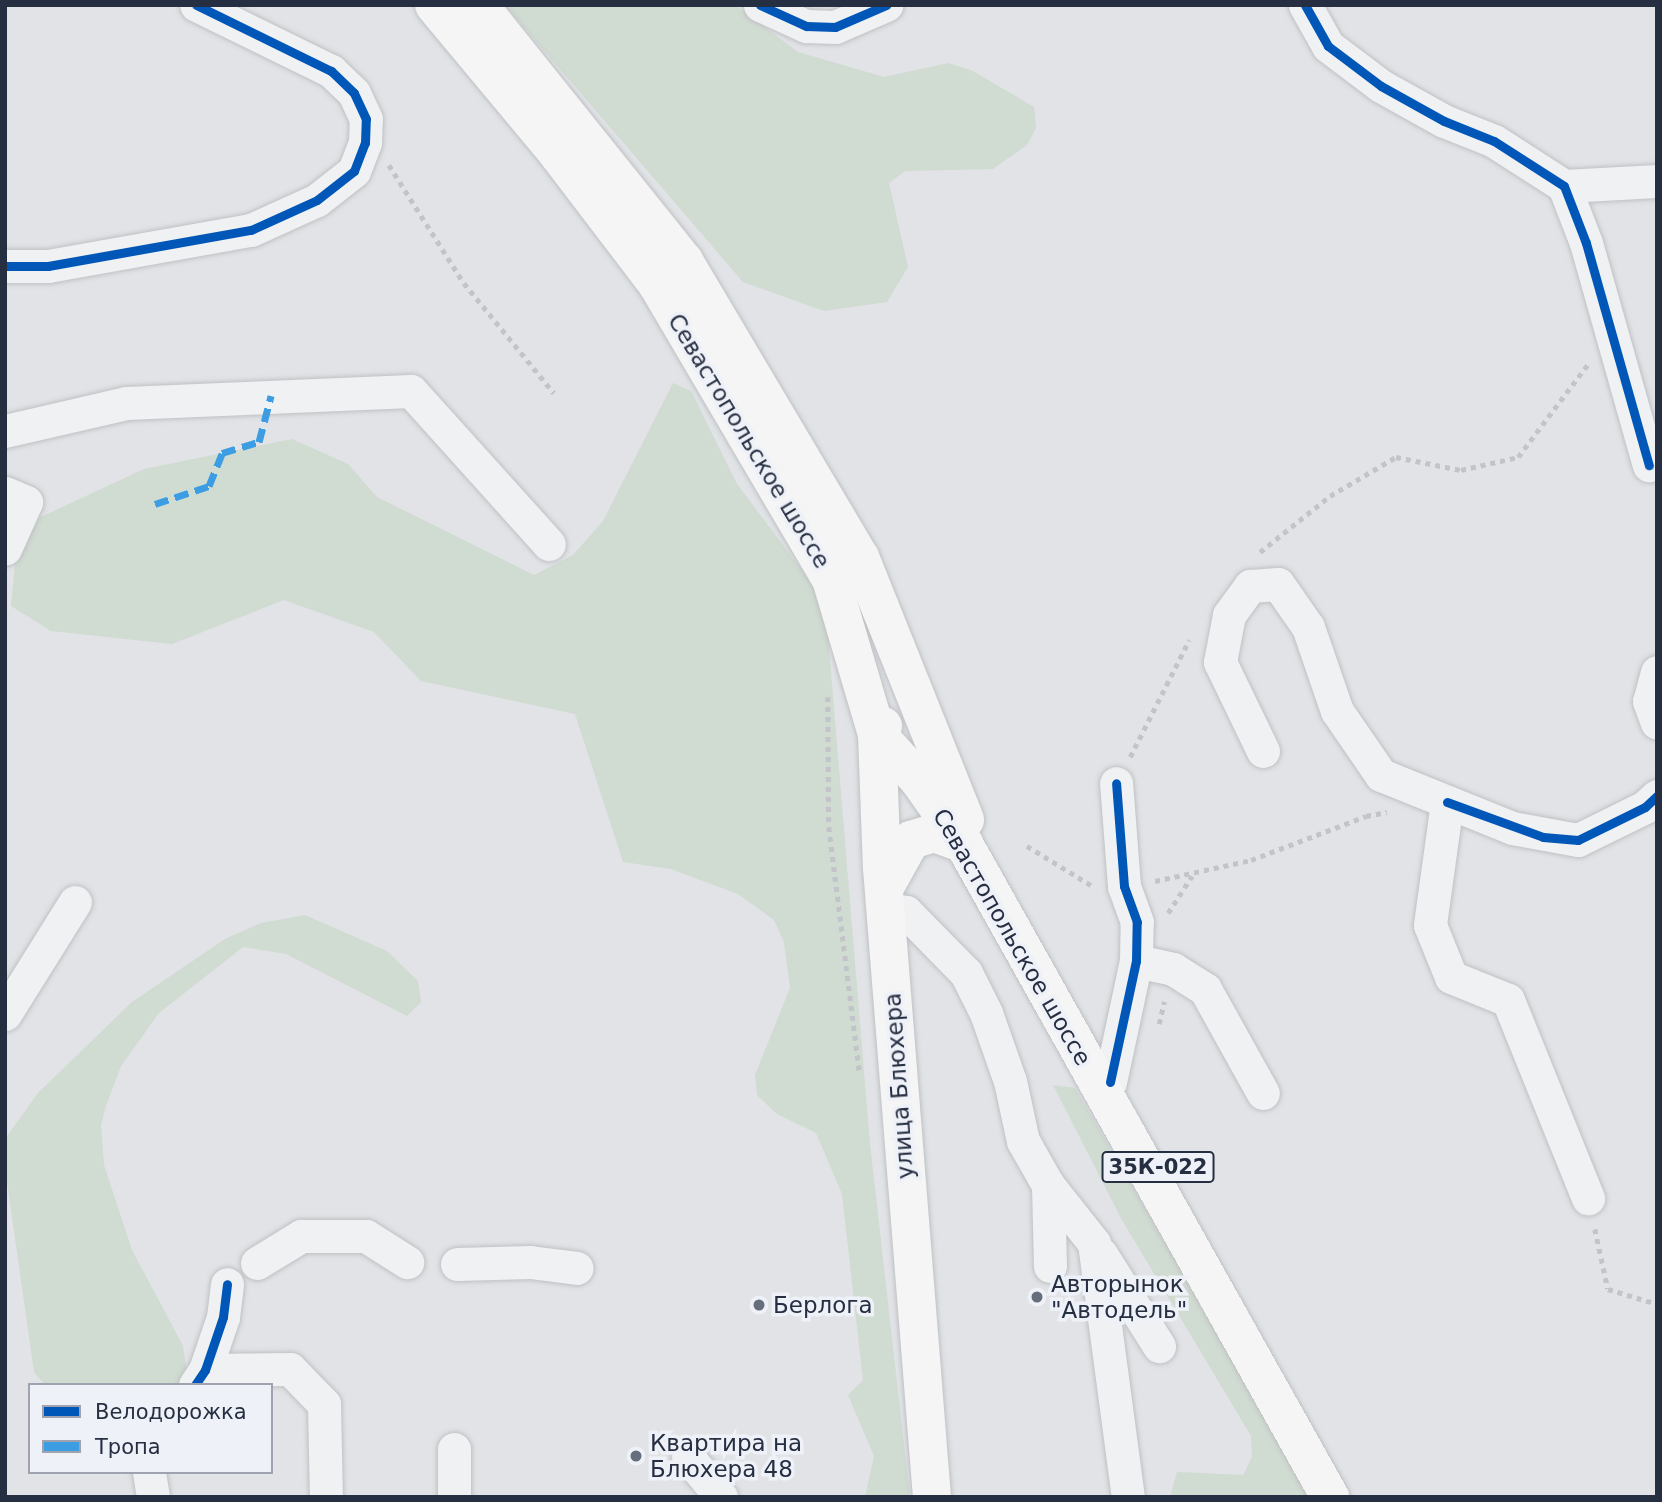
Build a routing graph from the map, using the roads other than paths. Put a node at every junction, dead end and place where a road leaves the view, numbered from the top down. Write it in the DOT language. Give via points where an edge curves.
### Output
graph roads {
  1 [pos="196,5"];
  2 [pos="434,5"];
  3 [pos="479,5"];
  4 [pos="760,5"];
  5 [pos="886,5"];
  6 [pos="1305,5"];
  7 [pos="1657,181"];
  8 [pos="1564,186"];
  9 [pos="5,266"];
  10 [pos="5,431"];
  11 [pos="1649,465"];
  12 [pos="5,493"];
  13 [pos="550,544"];
  14 [pos="5,549"];
  15 [pos="1657,672"];
  16 [pos="913,686"];
  17 [pos="1657,723"];
  18 [pos="877,734"];
  19 [pos="1263,751"];
  20 [pos="1116,782"];
  21 [pos="1657,796"];
  22 [pos="1447,802"];
  23 [pos="962,836"];
  24 [pos="884,888"];
  25 [pos="75,902"];
  26 [pos="1136,961"];
  27 [pos="5,1014"];
  28 [pos="1110,1082"];
  29 [pos="1263,1093"];
  30 [pos="1048,1185"];
  31 [pos="1588,1198"];
  32 [pos="1094,1243"];
  33 [pos="407,1262"];
  34 [pos="257,1263"];
  35 [pos="457,1264"];
  36 [pos="1050,1266"];
  37 [pos="577,1268"];
  38 [pos="227,1284"];
  39 [pos="1159,1346"];
  40 [pos="200,1378"];
  41 [pos="454,1449"];
  42 [pos="688,1457"];
  43 [pos="149,1474"];
  44 [pos="153,1497"];
  45 [pos="326,1497"];
  46 [pos="454,1497"];
  47 [pos="721,1497"];
  48 [pos="932,1497"];
  49 [pos="1128,1497"];
  50 [pos="1331,1497"];
  51 [pos="1344,1497"];
  1 -- 9 [label="street" via="331,71 354,93 366,119 365,143 354,171 317,200 251,230 48,266"];
  2 -- 18 [label="main road, Севастопольское шоссе / 35К-022" via="558,154 657,284 831,579"];
  3 -- 16 [label="main road, Севастопольское шоссе / 35К-022" via="684,261 860,557"];
  4 -- 5 [label="street" via="806,26 835,27"];
  6 -- 8 [label="street" via="1328,46 1381,86 1444,121 1494,141"];
  7 -- 8 [label="street"];
  8 -- 11 [label="street" via="1586,243"];
  10 -- 13 [label="street" via="126,403 411,391"];
  12 -- 14 [label="street" via="26,502"];
  15 -- 17 [label="street" via="1649,701"];
  16 -- 18 [label="main road"];
  16 -- 23 [label="main road, Севастопольское шоссе / 35К-022"];
  18 -- 23 [label="main road, Севастопольское шоссе / 35К-022"];
  18 -- 24 [label="main road, улица Блюхера"];
  19 -- 22 [label="street" via="1220,662 1228,615 1250,586 1278,584 1308,627 1337,711 1381,775"];
  20 -- 26 [label="street" via="1124,886 1137,922"];
  21 -- 22 [label="street" via="1645,807 1578,840 1533,834"];
  22 -- 31 [label="street" via="1430,925 1451,977 1508,1000"];
  23 -- 24 [label="main road" via="926,820 910,824 896,837"];
  23 -- 28 [label="main road, Севастопольское шоссе / 35К-022"];
  23 -- 50 [label="main road, Севастопольское шоссе / 35К-022"];
  24 -- 30 [label="street" via="966,973 1006,1070 1023,1141"];
  24 -- 48 [label="main road, улица Блюхера"];
  25 -- 27 [label="street"];
  26 -- 28 [label="street"];
  26 -- 29 [label="street" via="1172,969 1205,989"];
  28 -- 51 [label="main road, Севастопольское шоссе / 35К-022"];
  30 -- 32 [label="street"];
  30 -- 36 [label="street"];
  32 -- 39 [label="street"];
  32 -- 49 [label="street"];
  33 -- 34 [label="street" via="366,1236 301,1236"];
  35 -- 37 [label="street" via="530,1262"];
  38 -- 40 [label="street" via="223,1317"];
  40 -- 45 [label="street" via="290,1369 324,1404"];
  41 -- 46 [label="street"];
  42 -- 47 [label="street"];
  43 -- 44 [label="street"];
}
